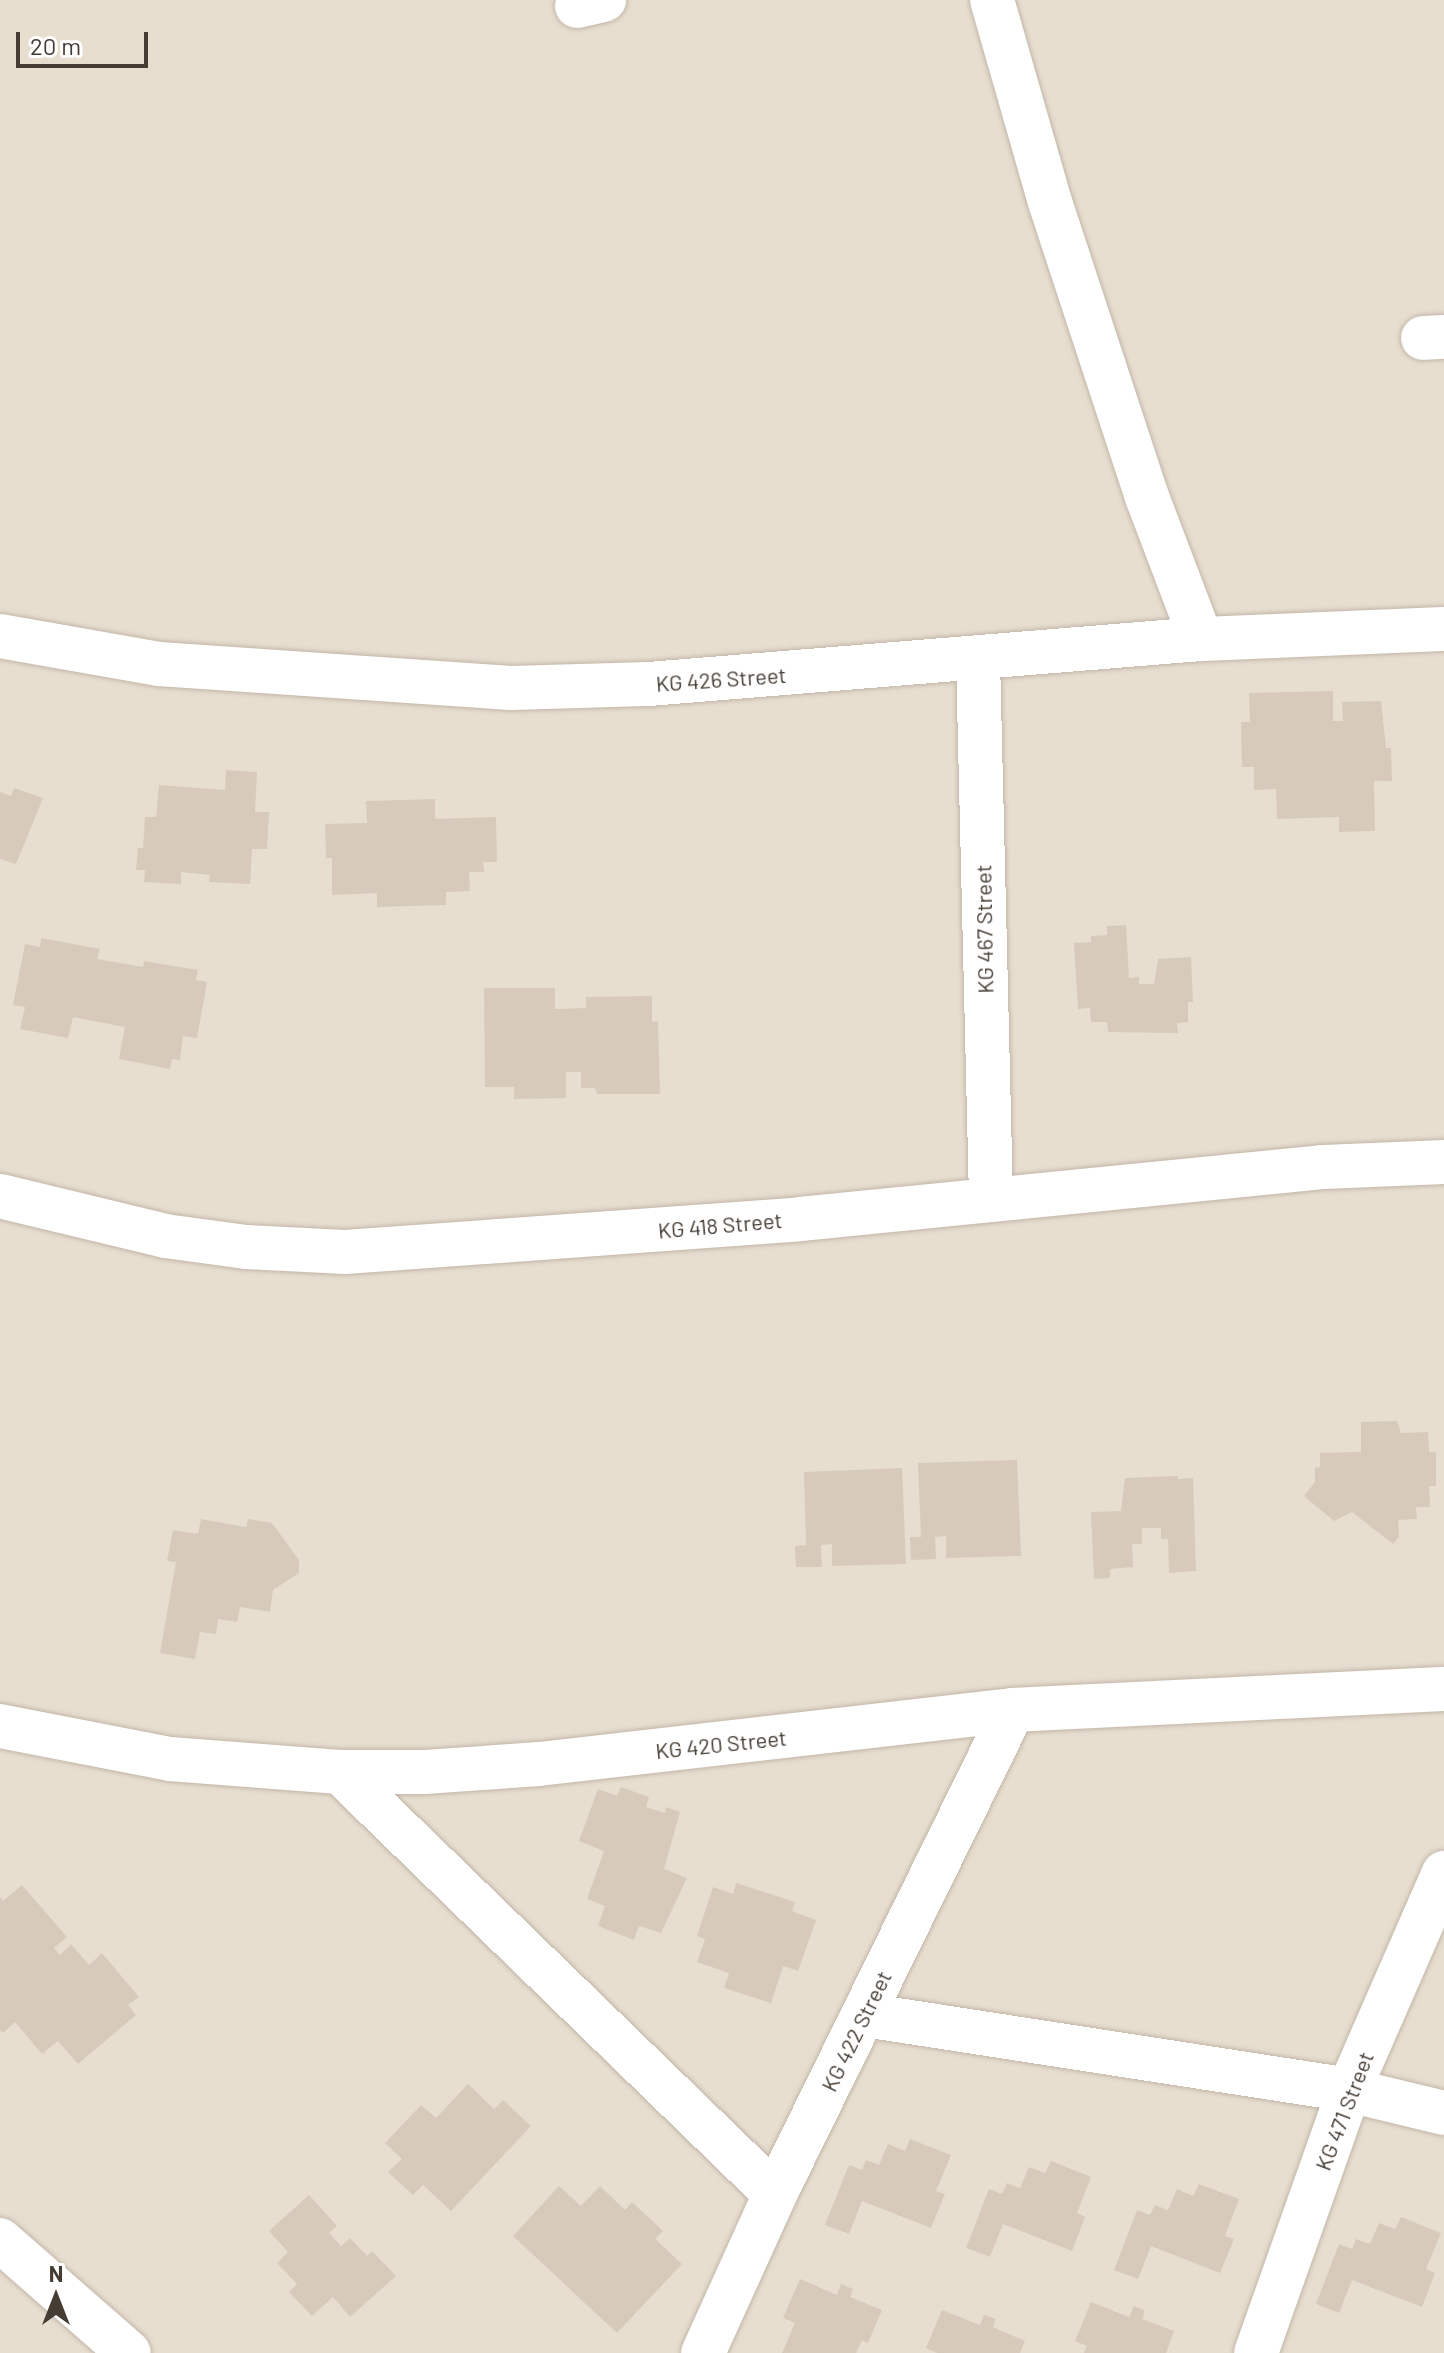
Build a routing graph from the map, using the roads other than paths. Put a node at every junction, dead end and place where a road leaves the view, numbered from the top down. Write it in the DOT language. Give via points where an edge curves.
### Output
graph roads {
  1 [pos="992,0"];
  2 [pos="1444,629"];
  3 [pos="0,636"];
  4 [pos="1201,639"];
  5 [pos="978,659"];
  6 [pos="1444,1162"];
  7 [pos="0,1196"];
  8 [pos="991,1198"];
  9 [pos="1444,1689"];
  10 [pos="1013,1710"];
  11 [pos="0,1726"];
  12 [pos="340,1772"];
  13 [pos="1444,1873"];
  14 [pos="865,2015"];
  15 [pos="1349,2090"];
  16 [pos="1444,2113"];
  17 [pos="775,2194"];
  18 [pos="0,2240"];
  19 [pos="129,2353"];
  20 [pos="703,2353"];
  21 [pos="1256,2353"];
  1 -- 4 [label="street" via="1059,232 1147,497"];
  2 -- 4 [label="street, KG 426 Street"];
  3 -- 5 [label="street, KG 426 Street" via="159,664 511,688 649,684"];
  4 -- 5 [label="street, KG 426 Street"];
  5 -- 8 [label="street, KG 467 Street"];
  6 -- 8 [label="street, KG 418 Street" via="1324,1167"];
  7 -- 8 [label="street, KG 418 Street" via="165,1236 345,1252 800,1219"];
  9 -- 10 [label="street, KG 420 Street"];
  10 -- 12 [label="street, KG 420 Street" via="539,1764"];
  10 -- 14 [label="street, KG 422 Street"];
  11 -- 12 [label="street, KG 420 Street" via="170,1759"];
  12 -- 17 [label="street"];
  13 -- 15 [label="street, KG 471 Street"];
  14 -- 15 [label="street"];
  14 -- 17 [label="street, KG 422 Street"];
  15 -- 16 [label="street"];
  15 -- 21 [label="street, KG 471 Street"];
  17 -- 20 [label="street, KG 422 Street"];
  18 -- 19 [label="street"];
}
